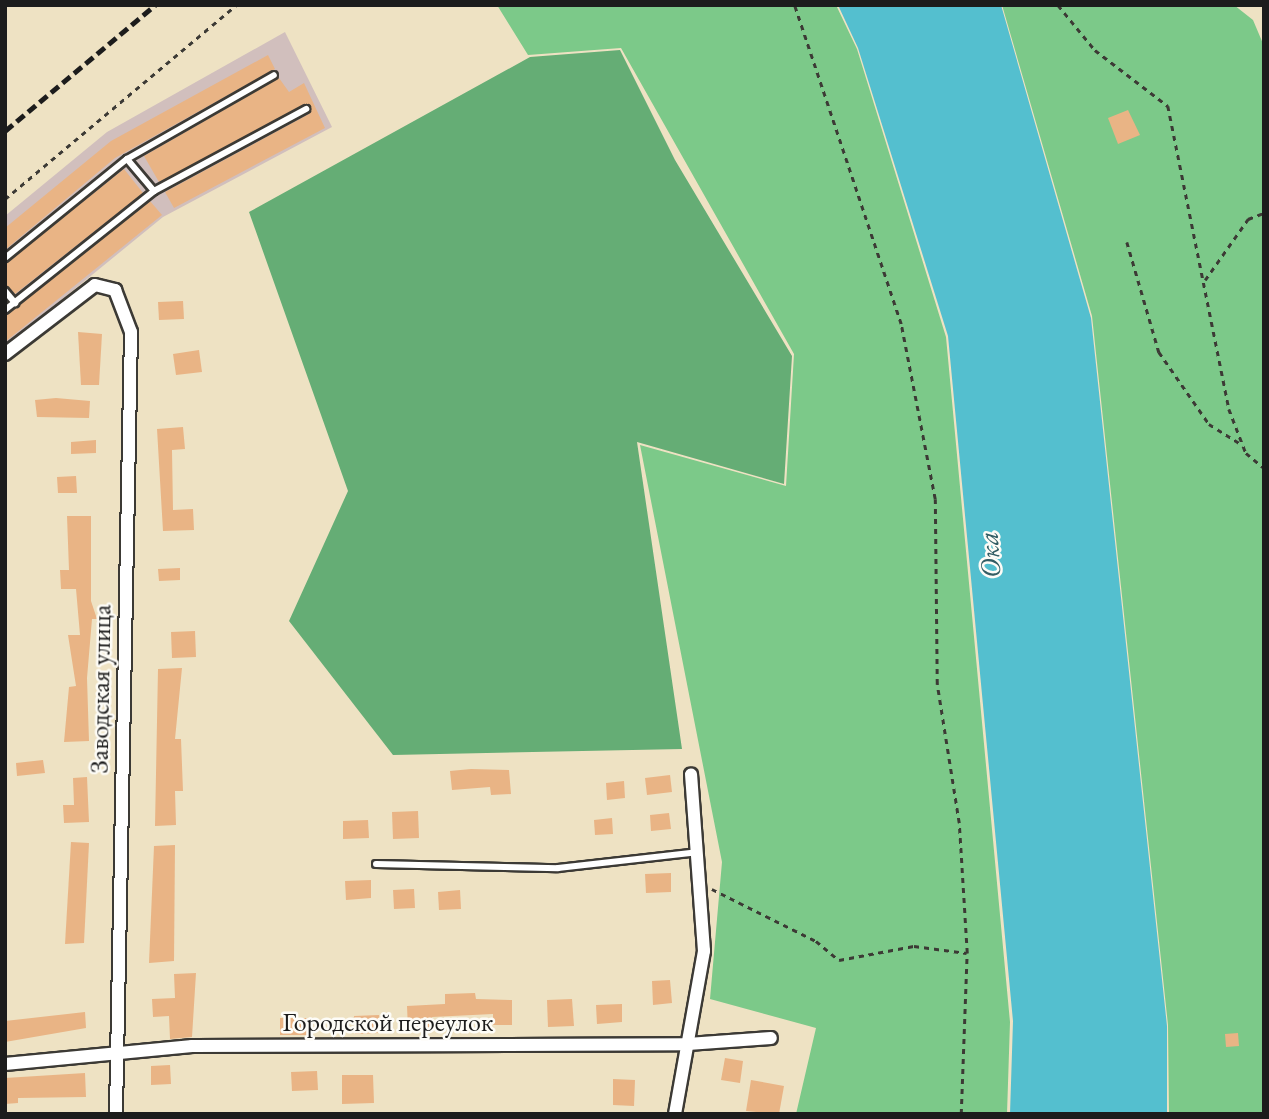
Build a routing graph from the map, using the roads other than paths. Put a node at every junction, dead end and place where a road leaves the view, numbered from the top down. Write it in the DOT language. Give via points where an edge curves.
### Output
graph roads {
  1 [pos="274,75"];
  2 [pos="306,108"];
  3 [pos="127,159"];
  4 [pos="154,191"];
  5 [pos="5,258"];
  6 [pos="5,291"];
  7 [pos="15,303"];
  8 [pos="5,310"];
  9 [pos="5,354"];
  10 [pos="691,774"];
  11 [pos="699,852"];
  12 [pos="376,864"];
  13 [pos="771,1038"];
  14 [pos="688,1044"];
  15 [pos="116,1054"];
  16 [pos="5,1064"];
  17 [pos="116,1114"];
  18 [pos="676,1114"];
  1 -- 3 [label="lane"];
  2 -- 4 [label="lane"];
  3 -- 4 [label="lane"];
  3 -- 5 [label="lane"];
  4 -- 7 [label="lane"];
  6 -- 7 [label="lane"];
  7 -- 8 [label="lane"];
  9 -- 15 [label="street, Заводская улица" via="95,285 116,290 131,332"];
  10 -- 11 [label="street"];
  11 -- 12 [label="lane" via="558,869"];
  11 -- 14 [label="street" via="704,951"];
  13 -- 14 [label="street, Городской переулок"];
  14 -- 15 [label="street, Городской переулок" via="192,1046"];
  14 -- 18 [label="street"];
  15 -- 16 [label="street, Городской переулок"];
  15 -- 17 [label="street, Заводская улица"];
}
